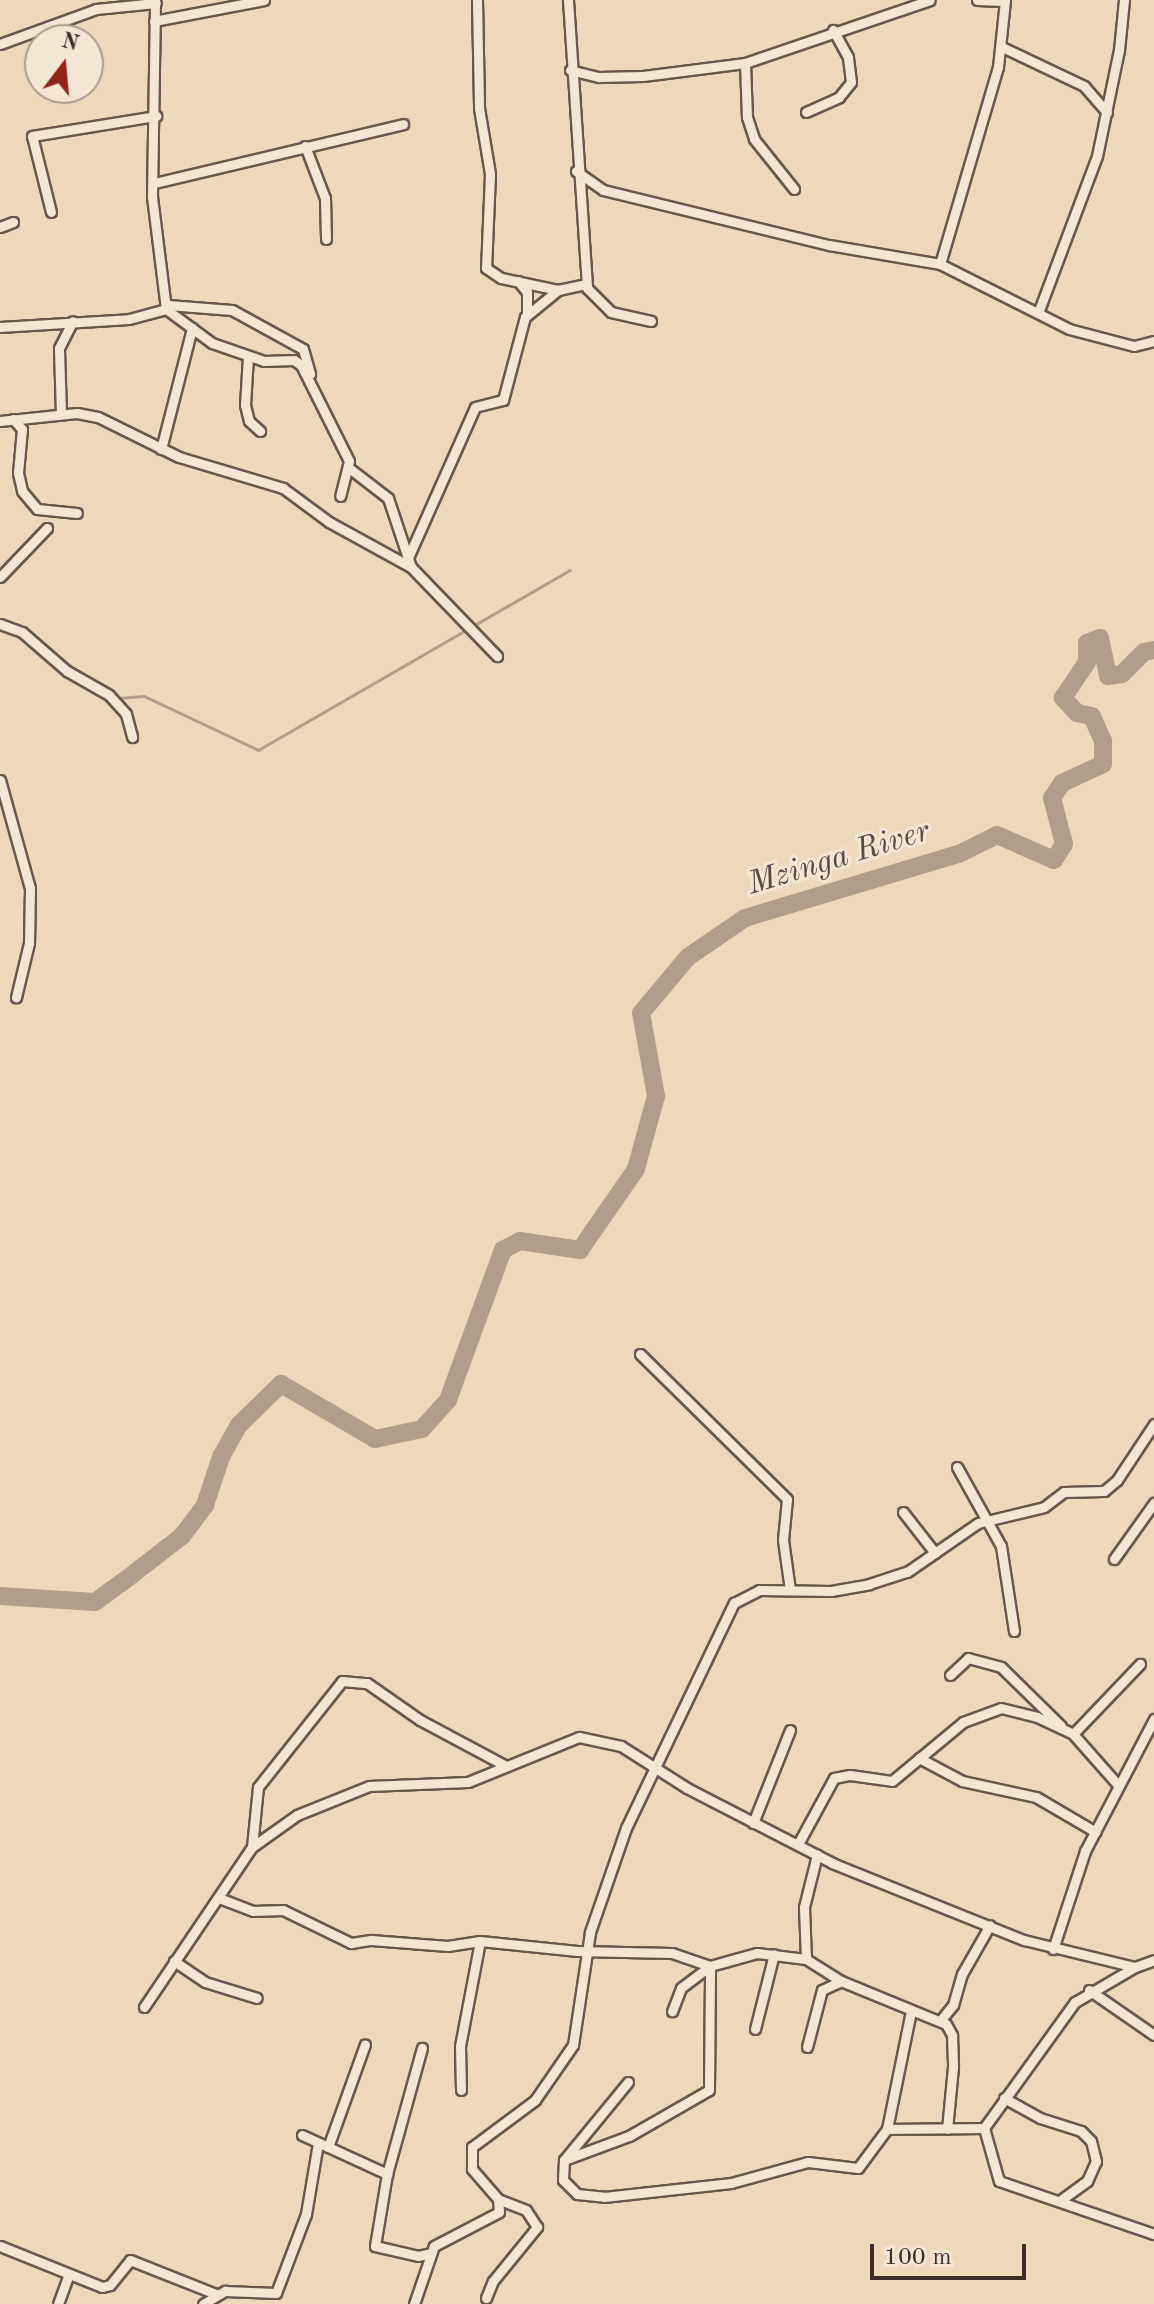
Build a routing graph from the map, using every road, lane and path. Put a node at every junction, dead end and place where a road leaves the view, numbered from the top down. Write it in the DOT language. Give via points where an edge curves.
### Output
graph roads {
  1 [pos="264,0"];
  2 [pos="477,0"];
  3 [pos="568,0"];
  4 [pos="930,0"];
  5 [pos="977,0"];
  6 [pos="1124,0"];
  7 [pos="1004,1"];
  8 [pos="155,2"];
  9 [pos="154,21"];
  10 [pos="833,30"];
  11 [pos="0,44"];
  12 [pos="1002,47"];
  13 [pos="745,63"];
  14 [pos="570,70"];
  15 [pos="806,112"];
  16 [pos="1107,112"];
  17 [pos="156,116"];
  18 [pos="403,124"];
  19 [pos="305,146"];
  20 [pos="576,171"];
  21 [pos="154,183"];
  22 [pos="794,189"];
  23 [pos="51,212"];
  24 [pos="13,222"];
  25 [pos="0,227"];
  26 [pos="326,239"];
  27 [pos="940,264"];
  28 [pos="518,281"];
  29 [pos="586,284"];
  30 [pos="558,290"];
  31 [pos="167,307"];
  32 [pos="527,313"];
  33 [pos="1038,313"];
  34 [pos="73,321"];
  35 [pos="651,321"];
  36 [pos="0,327"];
  37 [pos="192,328"];
  38 [pos="1154,341"];
  39 [pos="248,356"];
  40 [pos="310,381"];
  41 [pos="61,413"];
  42 [pos="13,419"];
  43 [pos="0,421"];
  44 [pos="260,431"];
  45 [pos="161,449"];
  46 [pos="349,468"];
  47 [pos="340,496"];
  48 [pos="77,513"];
  49 [pos="47,528"];
  50 [pos="409,563"];
  51 [pos="0,577"];
  52 [pos="0,624"];
  53 [pos="497,656"];
  54 [pos="132,737"];
  55 [pos="0,780"];
  56 [pos="16,997"];
  57 [pos="640,1354"];
  58 [pos="1154,1424"];
  59 [pos="957,1467"];
  60 [pos="1154,1503"];
  61 [pos="903,1512"];
  62 [pos="989,1519"];
  63 [pos="935,1553"];
  64 [pos="1114,1559"];
  65 [pos="790,1590"];
  66 [pos="1014,1631"];
  67 [pos="1140,1664"];
  68 [pos="950,1675"];
  69 [pos="1154,1719"];
  70 [pos="790,1730"];
  71 [pos="1070,1733"];
  72 [pos="919,1758"];
  73 [pos="506,1766"];
  74 [pos="658,1770"];
  75 [pos="1119,1786"];
  76 [pos="753,1823"];
  77 [pos="1096,1832"];
  78 [pos="798,1844"];
  79 [pos="252,1847"];
  80 [pos="817,1855"];
  81 [pos="219,1898"];
  82 [pos="990,1925"];
  83 [pos="480,1941"];
  84 [pos="1053,1949"];
  85 [pos="586,1951"];
  86 [pos="774,1954"];
  87 [pos="806,1959"];
  88 [pos="1154,1960"];
  89 [pos="174,1961"];
  90 [pos="710,1966"];
  91 [pos="1135,1967"];
  92 [pos="841,1981"];
  93 [pos="1089,1990"];
  94 [pos="257,1998"];
  95 [pos="144,2007"];
  96 [pos="672,2011"];
  97 [pos="911,2011"];
  98 [pos="940,2021"];
  99 [pos="755,2029"];
  100 [pos="1154,2035"];
  101 [pos="365,2044"];
  102 [pos="807,2047"];
  103 [pos="422,2048"];
  104 [pos="628,2082"];
  105 [pos="461,2090"];
  106 [pos="1004,2098"];
  107 [pos="984,2128"];
  108 [pos="887,2129"];
  109 [pos="947,2129"];
  110 [pos="302,2135"];
  111 [pos="318,2143"];
  112 [pos="328,2147"];
  113 [pos="564,2160"];
  114 [pos="387,2174"];
  115 [pos="498,2199"];
  116 [pos="1059,2201"];
  117 [pos="1154,2234"];
  118 [pos="0,2246"];
  119 [pos="431,2253"];
  120 [pos="68,2277"];
  121 [pos="216,2294"];
  122 [pos="486,2298"];
  123 [pos="58,2304"];
  124 [pos="203,2304"];
  125 [pos="414,2304"];
  1 -- 9 [label="street"];
  2 -- 28 [label="street" via="479,108 490,174 486,268"];
  3 -- 14 [label="street"];
  4 -- 10 [label="street"];
  5 -- 7 [label="street"];
  6 -- 16 [label="street"];
  7 -- 12 [label="street"];
  8 -- 9 [label="street"];
  8 -- 11 [label="street" via="96,9"];
  9 -- 17 [label="street"];
  10 -- 13 [label="street"];
  10 -- 15 [label="street" via="848,57 852,80 839,97"];
  12 -- 16 [label="street" via="1073,78"];
  12 -- 27 [label="street"];
  13 -- 14 [label="street" via="643,76 599,77"];
  13 -- 22 [label="street" via="747,117 754,139"];
  14 -- 20 [label="street"];
  16 -- 33 [label="street" via="1082,204"];
  17 -- 21 [label="street"];
  17 -- 23 [label="street" via="32,136"];
  18 -- 19 [label="street"];
  19 -- 21 [label="street"];
  19 -- 26 [label="street" via="325,198"];
  20 -- 27 [label="street" via="603,190 829,245"];
  20 -- 29 [label="street"];
  21 -- 31 [label="street"];
  24 -- 25 [label="street"];
  27 -- 33 [label="street"];
  28 -- 30 [label="street"];
  28 -- 32 [label="street" via="527,292"];
  29 -- 30 [label="street"];
  29 -- 35 [label="street" via="611,312"];
  30 -- 32 [label="street"];
  31 -- 34 [label="street" via="145,317"];
  31 -- 37 [label="street"];
  31 -- 40 [label="street" via="232,310 303,349"];
  32 -- 50 [label="street" via="503,400 476,404"];
  33 -- 38 [label="street" via="1069,329 1134,346"];
  34 -- 36 [label="street"];
  34 -- 41 [label="street" via="59,348"];
  37 -- 39 [label="street" via="212,343"];
  37 -- 45 [label="street"];
  39 -- 40 [label="street" via="270,362 294,360"];
  39 -- 44 [label="street" via="245,405 249,421"];
  40 -- 46 [label="street"];
  41 -- 42 [label="street"];
  41 -- 45 [label="street" via="98,417"];
  42 -- 43 [label="street"];
  42 -- 48 [label="street" via="22,429 22,491 37,509"];
  45 -- 50 [label="street" via="283,488 329,522"];
  46 -- 47 [label="street"];
  46 -- 50 [label="street" via="388,498"];
  49 -- 51 [label="street"];
  50 -- 53 [label="street"];
  52 -- 54 [label="street" via="22,632 67,671 109,695 126,714"];
  55 -- 56 [label="street" via="30,888 29,943"];
  57 -- 65 [label="street" via="787,1499 783,1540"];
  58 -- 62 [label="street" via="1109,1489 1064,1492 1044,1507"];
  59 -- 62 [label="street"];
  60 -- 64 [label="street"];
  61 -- 63 [label="street"];
  62 -- 63 [label="street"];
  62 -- 66 [label="street" via="1005,1561"];
  63 -- 65 [label="street" via="907,1572 869,1584"];
  65 -- 74 [label="street" via="749,1592 727,1611"];
  67 -- 71 [label="street"];
  68 -- 71 [label="street" via="968,1658 1001,1667"];
  69 -- 75 [label="street"];
  70 -- 76 [label="street"];
  71 -- 72 [label="street" via="1014,1710 989,1710 963,1722"];
  71 -- 75 [label="street"];
  72 -- 77 [label="street" via="971,1784 1036,1797"];
  72 -- 78 [label="street" via="892,1781 834,1778"];
  73 -- 74 [label="street" via="570,1738 591,1737 621,1746"];
  73 -- 79 [label="street" via="468,1782 369,1786 297,1815"];
  73 -- 79 [label="street" via="420,1720 367,1683 342,1681 258,1787"];
  74 -- 76 [label="street"];
  74 -- 85 [label="street" via="626,1828"];
  75 -- 77 [label="street"];
  76 -- 78 [label="street"];
  77 -- 84 [label="street" via="1068,1893"];
  78 -- 80 [label="street"];
  79 -- 81 [label="street"];
  80 -- 82 [label="street"];
  80 -- 87 [label="street" via="804,1907"];
  81 -- 83 [label="street" via="253,1911 283,1910 351,1943 448,1946"];
  81 -- 89 [label="street"];
  82 -- 84 [label="street"];
  82 -- 98 [label="street" via="962,1974 953,2005"];
  83 -- 85 [label="street"];
  83 -- 105 [label="street" via="460,2046"];
  84 -- 91 [label="street"];
  85 -- 90 [label="street" via="672,1953"];
  85 -- 115 [label="street" via="579,2029 556,2075 528,2106 472,2147 472,2169"];
  86 -- 87 [label="street"];
  86 -- 90 [label="street" via="740,1955"];
  86 -- 99 [label="street"];
  87 -- 92 [label="street"];
  88 -- 91 [label="street"];
  89 -- 94 [label="street" via="205,1982"];
  89 -- 95 [label="street"];
  90 -- 96 [label="street" via="681,1988"];
  90 -- 113 [label="street" via="709,2090 629,2136"];
  91 -- 93 [label="street"];
  92 -- 97 [label="street"];
  92 -- 102 [label="street" via="822,1990"];
  93 -- 100 [label="street"];
  93 -- 106 [label="street"];
  97 -- 98 [label="street"];
  97 -- 108 [label="street"];
  98 -- 109 [label="street" via="952,2035"];
  101 -- 112 [label="street"];
  103 -- 114 [label="street"];
  104 -- 113 [label="street"];
  106 -- 107 [label="street"];
  106 -- 116 [label="street" via="1040,2118 1081,2131 1091,2141 1096,2161 1087,2181"];
  107 -- 109 [label="street"];
  107 -- 116 [label="street" via="999,2181"];
  108 -- 109 [label="street"];
  108 -- 113 [label="street" via="858,2168 808,2162 731,2183 604,2197 587,2198 568,2189 561,2169"];
  110 -- 111 [label="street"];
  111 -- 112 [label="street"];
  111 -- 121 [label="street" via="306,2214 276,2293"];
  112 -- 114 [label="street"];
  114 -- 119 [label="street" via="375,2246 418,2256"];
  115 -- 119 [label="street" via="497,2215 447,2235"];
  115 -- 122 [label="street" via="526,2210 537,2227 493,2281"];
  116 -- 117 [label="street"];
  118 -- 120 [label="street"];
  119 -- 125 [label="street"];
  120 -- 121 [label="street" via="110,2285 130,2260 139,2261"];
  120 -- 123 [label="street"];
  121 -- 124 [label="street"];
}
